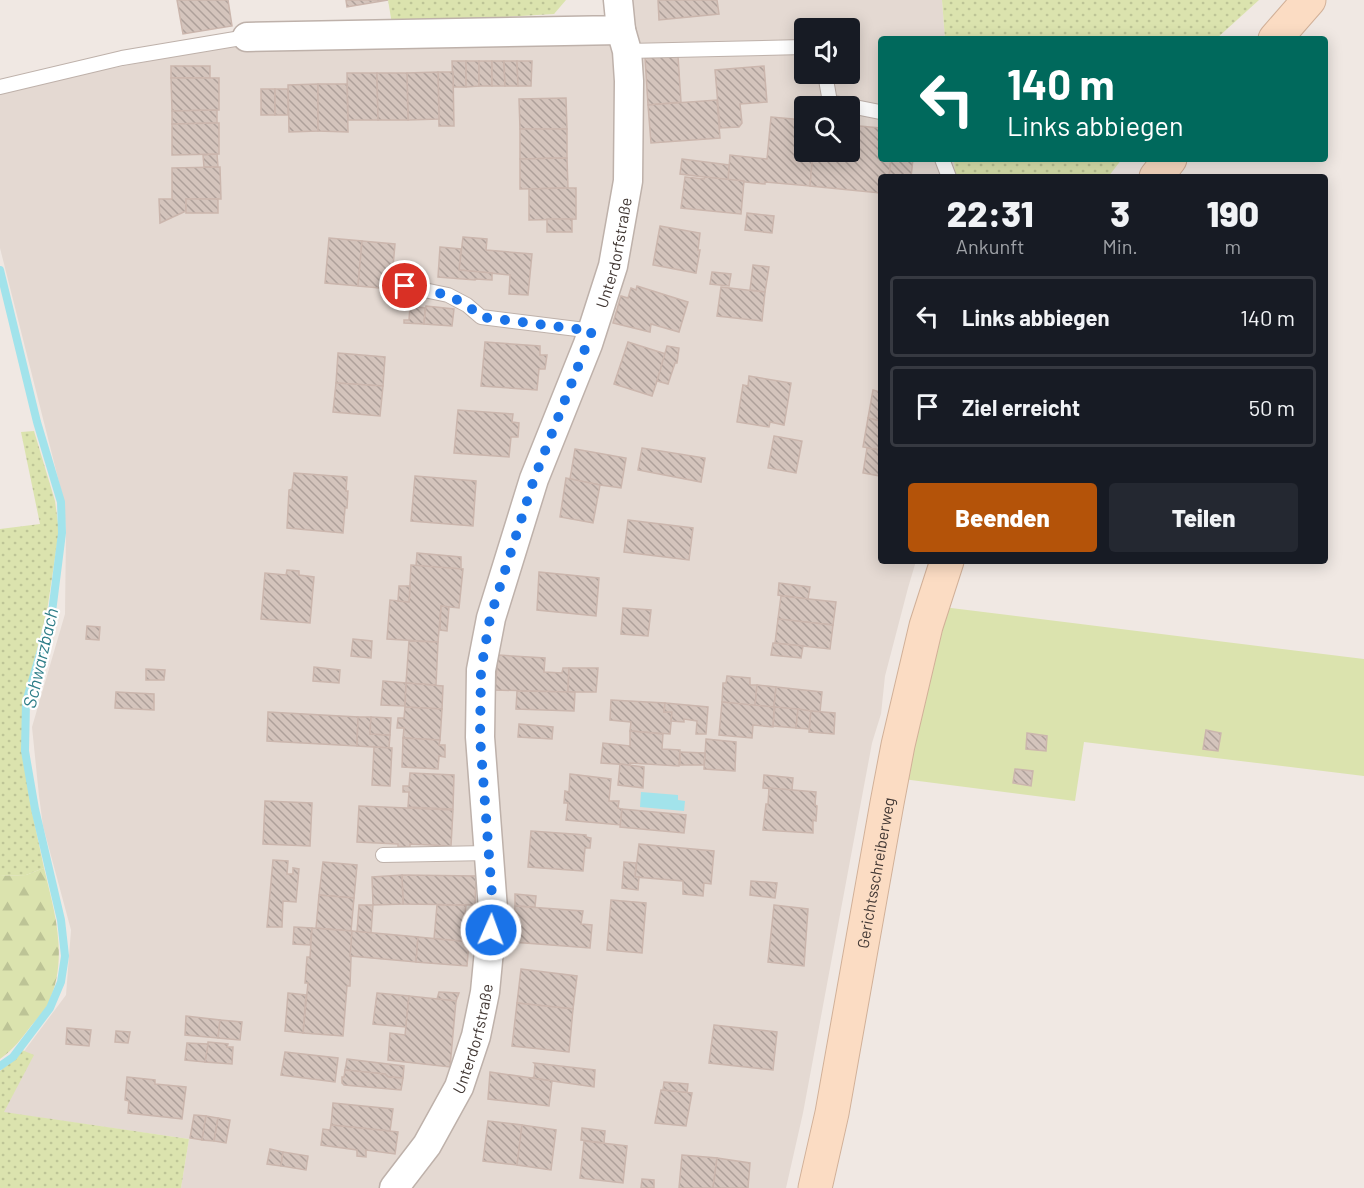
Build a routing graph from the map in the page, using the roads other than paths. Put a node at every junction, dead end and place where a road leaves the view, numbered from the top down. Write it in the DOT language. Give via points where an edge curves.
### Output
graph roads {
  1 [pos="618,0"];
  2 [pos="1309,0"];
  3 [pos="1278,36"];
  4 [pos="247,37"];
  5 [pos="624,40"];
  6 [pos="794,48"];
  7 [pos="827,84"];
  8 [pos="0,87"];
  9 [pos="878,112"];
  10 [pos="1168,162"];
  11 [pos="1158,174"];
  12 [pos="405,286"];
  13 [pos="592,331"];
  14 [pos="945,564"];
  15 [pos="489,854"];
  16 [pos="383,855"];
  17 [pos="394,1188"];
  18 [pos="815,1188"];
  1 -- 5 [label="street, Unterdorfstraße"];
  2 -- 3 [label="street"];
  4 -- 5 [label="street"];
  4 -- 8 [label="lane" via="122,58"];
  5 -- 6 [label="lane"];
  5 -- 13 [label="street, Unterdorfstraße" via="629,81 628,180 614,266"];
  7 -- 9 [label="lane" via="830,102"];
  10 -- 11 [label="street"];
  12 -- 13 [label="lane" via="448,295 481,317"];
  13 -- 15 [label="street, Unterdorfstraße" via="534,479 490,618 481,670 480,737"];
  14 -- 18 [label="street, Gerichtsschreiberweg" via="898,745"];
  15 -- 16 [label="lane"];
  15 -- 17 [label="street, Unterdorfstraße" via="493,909 485,992 476,1036 459,1087 427,1145"];
}
